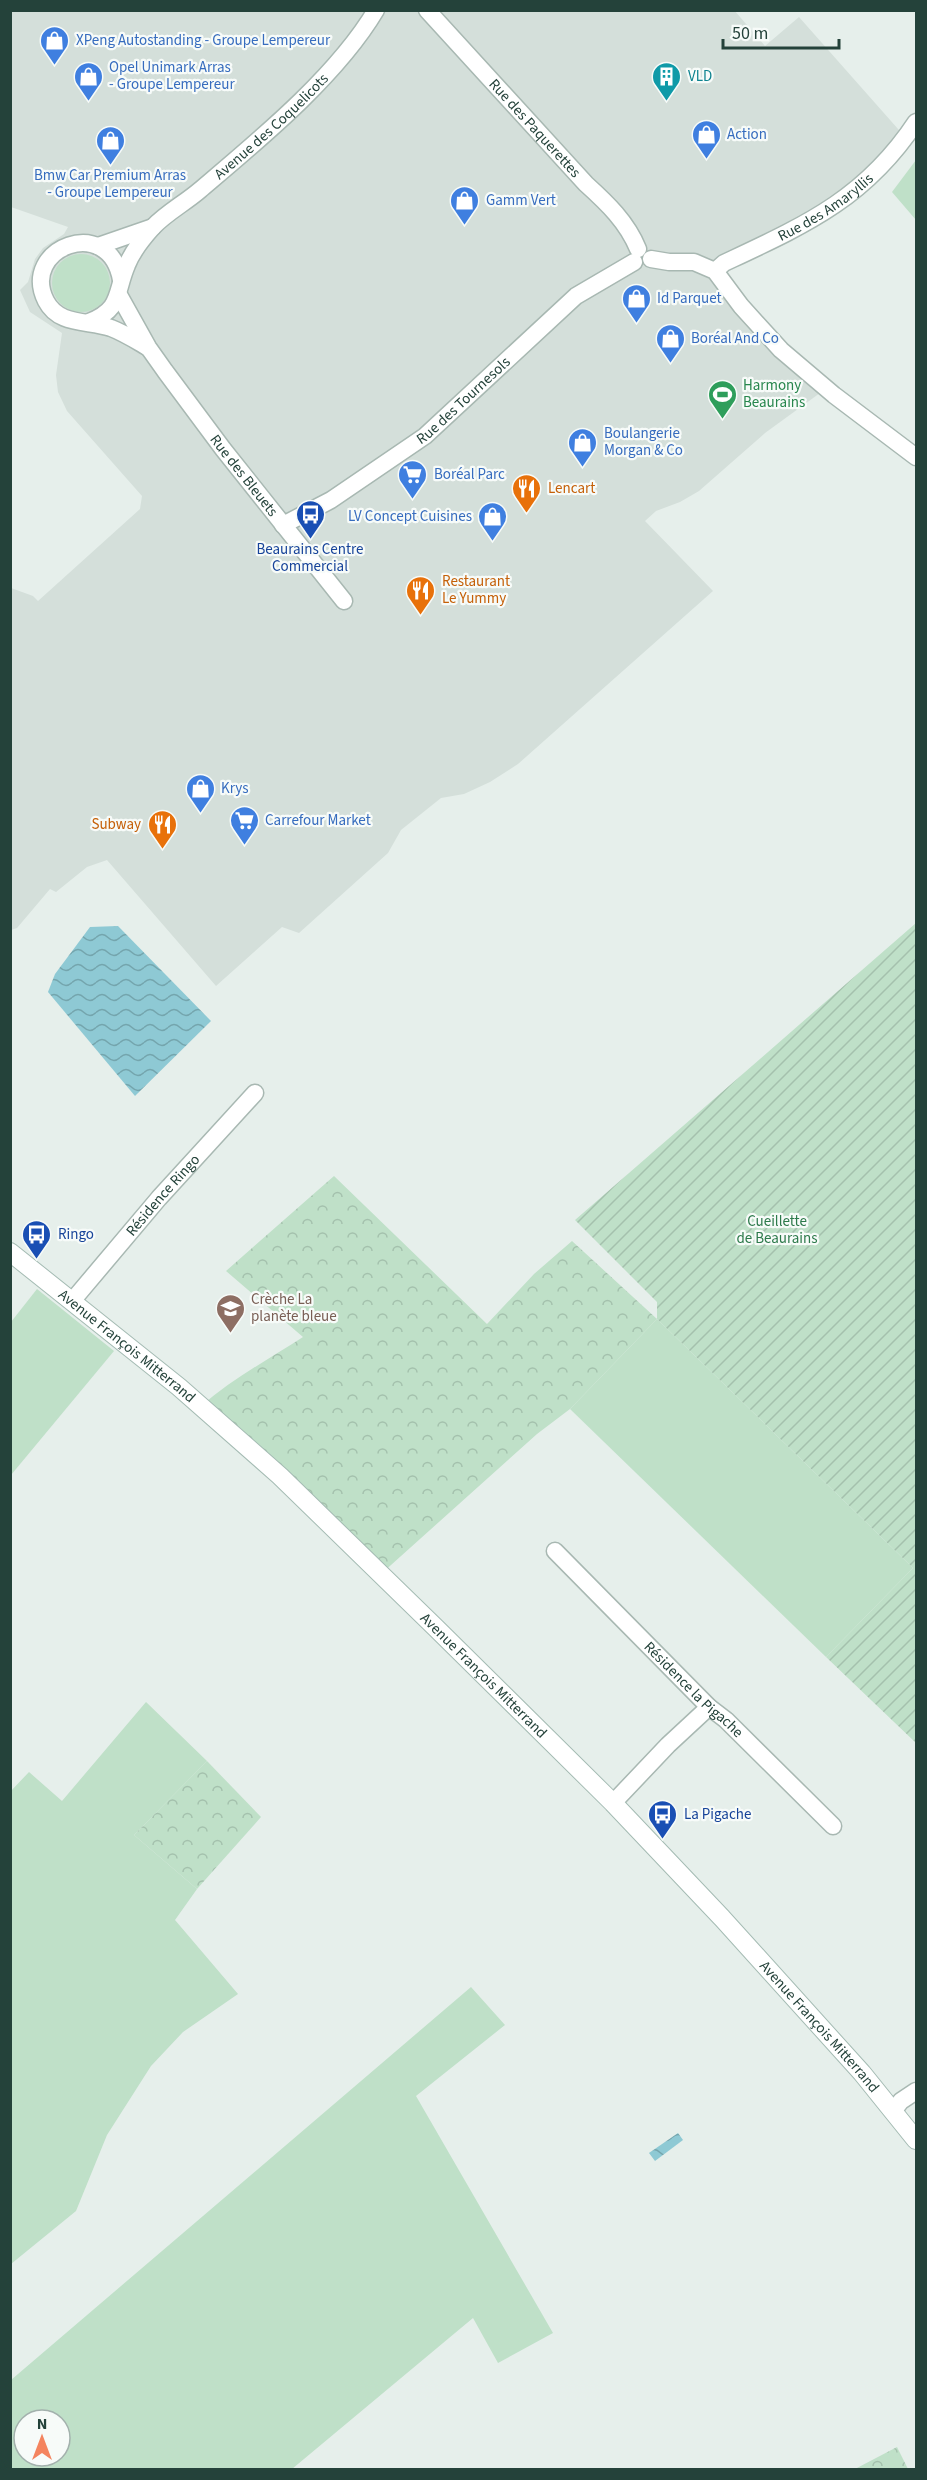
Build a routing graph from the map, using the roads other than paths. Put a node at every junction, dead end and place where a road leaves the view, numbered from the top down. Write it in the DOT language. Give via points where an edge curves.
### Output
graph roads {
  1 [pos="376,10"];
  2 [pos="427,10"];
  3 [pos="916,122"];
  4 [pos="153,227"];
  5 [pos="98,246"];
  6 [pos="641,256"];
  7 [pos="715,271"];
  8 [pos="120,288"];
  9 [pos="89,322"];
  10 [pos="148,347"];
  11 [pos="916,458"];
  12 [pos="284,525"];
  13 [pos="344,601"];
  14 [pos="255,1093"];
  15 [pos="10,1252"];
  16 [pos="73,1300"];
  17 [pos="555,1551"];
  18 [pos="710,1707"];
  19 [pos="613,1803"];
  20 [pos="833,1826"];
  21 [pos="916,2091"];
  22 [pos="894,2110"];
  23 [pos="916,2140"];
  1 -- 4 [label="street, Avenue des Coquelicots" via="324,76 266,132"];
  2 -- 6 [label="street, Rue des Paquerettes" via="606,202 632,235"];
  3 -- 7 [label="street, Rue des Amaryllis" via="894,154 859,189 836,206 724,262"];
  4 -- 5 [label="street"];
  4 -- 8 [label="street" via="128,262"];
  5 -- 8 [label="street" via="114,260"];
  5 -- 9 [label="street" via="83,243 63,247 48,261 41,281 45,299 54,312 65,319"];
  6 -- 7 [label="street" via="694,262"];
  6 -- 12 [label="street, Rue des Tournesols" via="576,296 425,436 312,511"];
  7 -- 11 [label="street" via="781,350"];
  8 -- 9 [label="street" via="113,307"];
  8 -- 10 [label="street, Rue des Bleuets"];
  9 -- 10 [label="street" via="121,332"];
  10 -- 12 [label="street, Rue des Bleuets"];
  12 -- 13 [label="street, Rue des Bleuets"];
  14 -- 16 [label="street, Résidence Ringo"];
  15 -- 16 [label="main road, Avenue François Mitterrand"];
  16 -- 19 [label="main road, Avenue François Mitterrand" via="280,1476"];
  17 -- 18 [label="street, Résidence la Pigache"];
  18 -- 19 [label="street"];
  18 -- 20 [label="street, Résidence la Pigache"];
  19 -- 22 [label="main road, Avenue François Mitterrand" via="789,1990"];
  21 -- 22 [label="street"];
  22 -- 23 [label="main road, Avenue François Mitterrand"];
}
